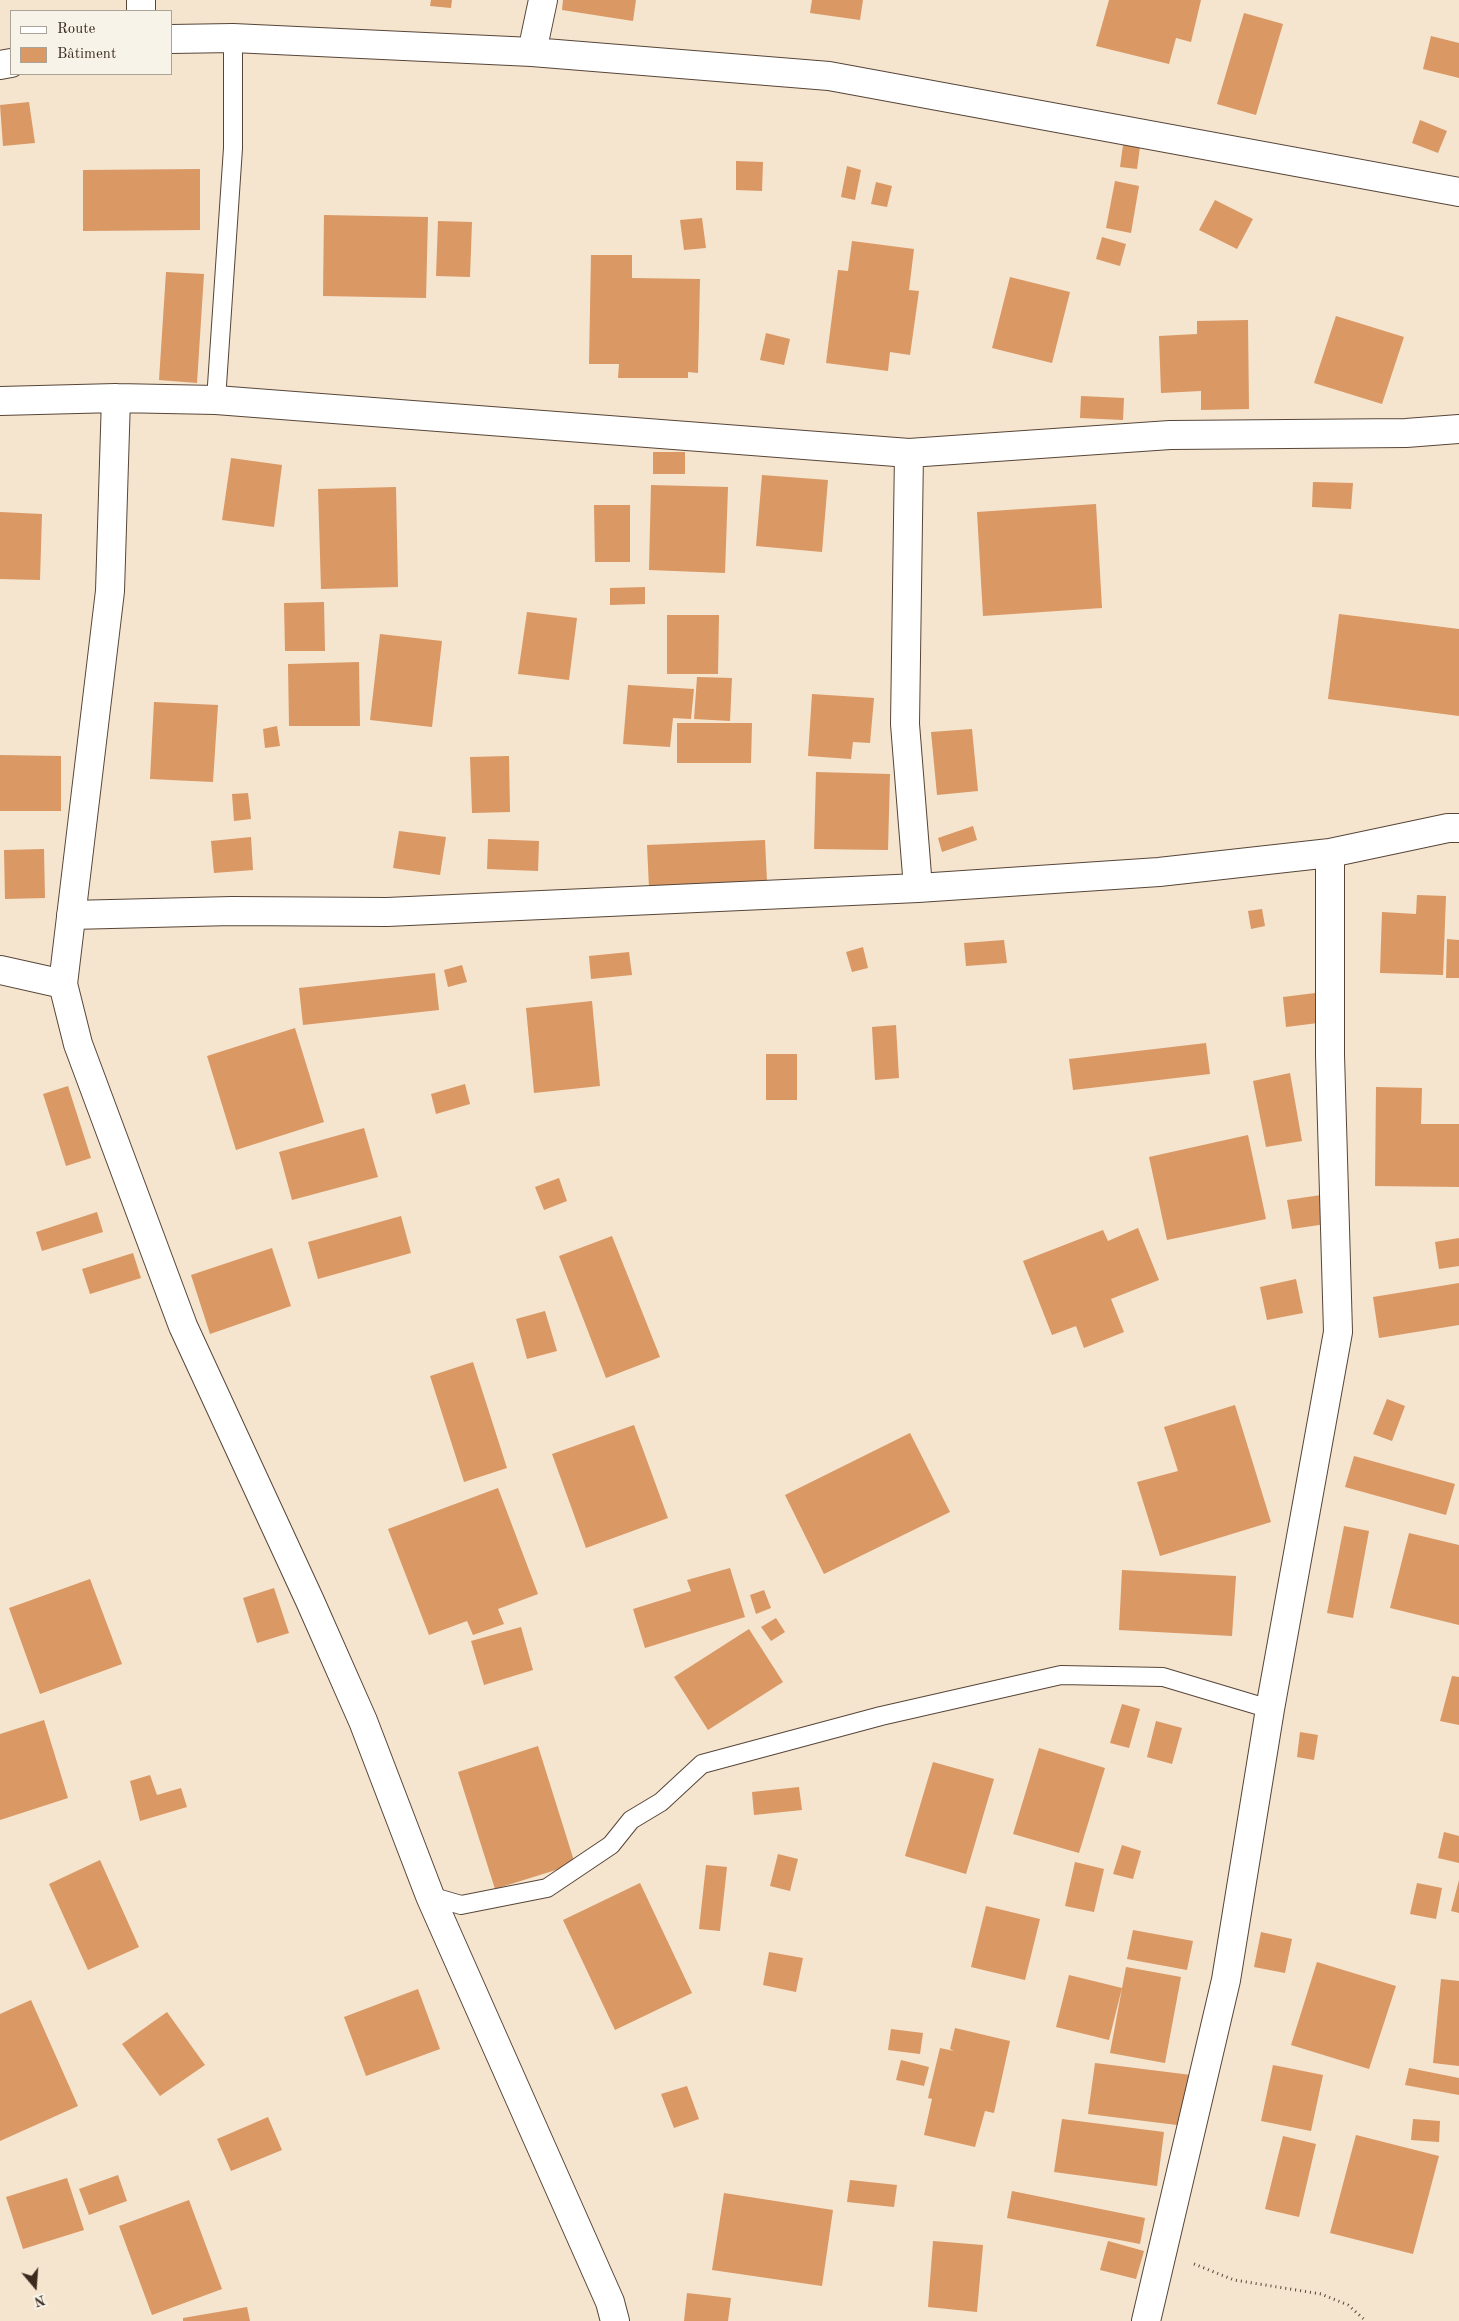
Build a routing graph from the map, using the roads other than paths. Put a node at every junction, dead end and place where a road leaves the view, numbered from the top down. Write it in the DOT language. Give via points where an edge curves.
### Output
graph roads {
  1 [pos="543,0"];
  2 [pos="233,38"];
  3 [pos="172,39"];
  4 [pos="532,52"];
  5 [pos="1459,192"];
  6 [pos="116,398"];
  7 [pos="216,400"];
  8 [pos="0,401"];
  9 [pos="1459,429"];
  10 [pos="909,453"];
  11 [pos="1459,828"];
  12 [pos="1330,853"];
  13 [pos="918,888"];
  14 [pos="71,915"];
  15 [pos="0,970"];
  16 [pos="63,984"];
  17 [pos="1270,1709"];
  18 [pos="430,1896"];
  19 [pos="615,2321"];
  20 [pos="1146,2321"];
  1 -- 4 [label="street"];
  2 -- 3 [label="street"];
  2 -- 4 [label="street"];
  2 -- 7 [label="lane" via="233,148"];
  4 -- 5 [label="street" via="829,76"];
  6 -- 7 [label="street"];
  6 -- 8 [label="street"];
  6 -- 14 [label="street" via="110,591"];
  7 -- 10 [label="street"];
  9 -- 10 [label="street" via="1406,434 1170,435"];
  10 -- 13 [label="street" via="905,724"];
  11 -- 12 [label="street"];
  12 -- 13 [label="street" via="1159,872"];
  12 -- 17 [label="street" via="1330,1055 1338,1332"];
  13 -- 14 [label="street" via="387,912"];
  14 -- 16 [label="street"];
  15 -- 16 [label="street"];
  16 -- 18 [label="street" via="78,1044 183,1326 352,1695"];
  17 -- 18 [label="lane" via="1163,1677 1060,1675 881,1716 702,1764 661,1802 631,1820 611,1845 547,1888 461,1905"];
  17 -- 20 [label="street" via="1226,1980"];
  18 -- 19 [label="street" via="610,2302"];
}
